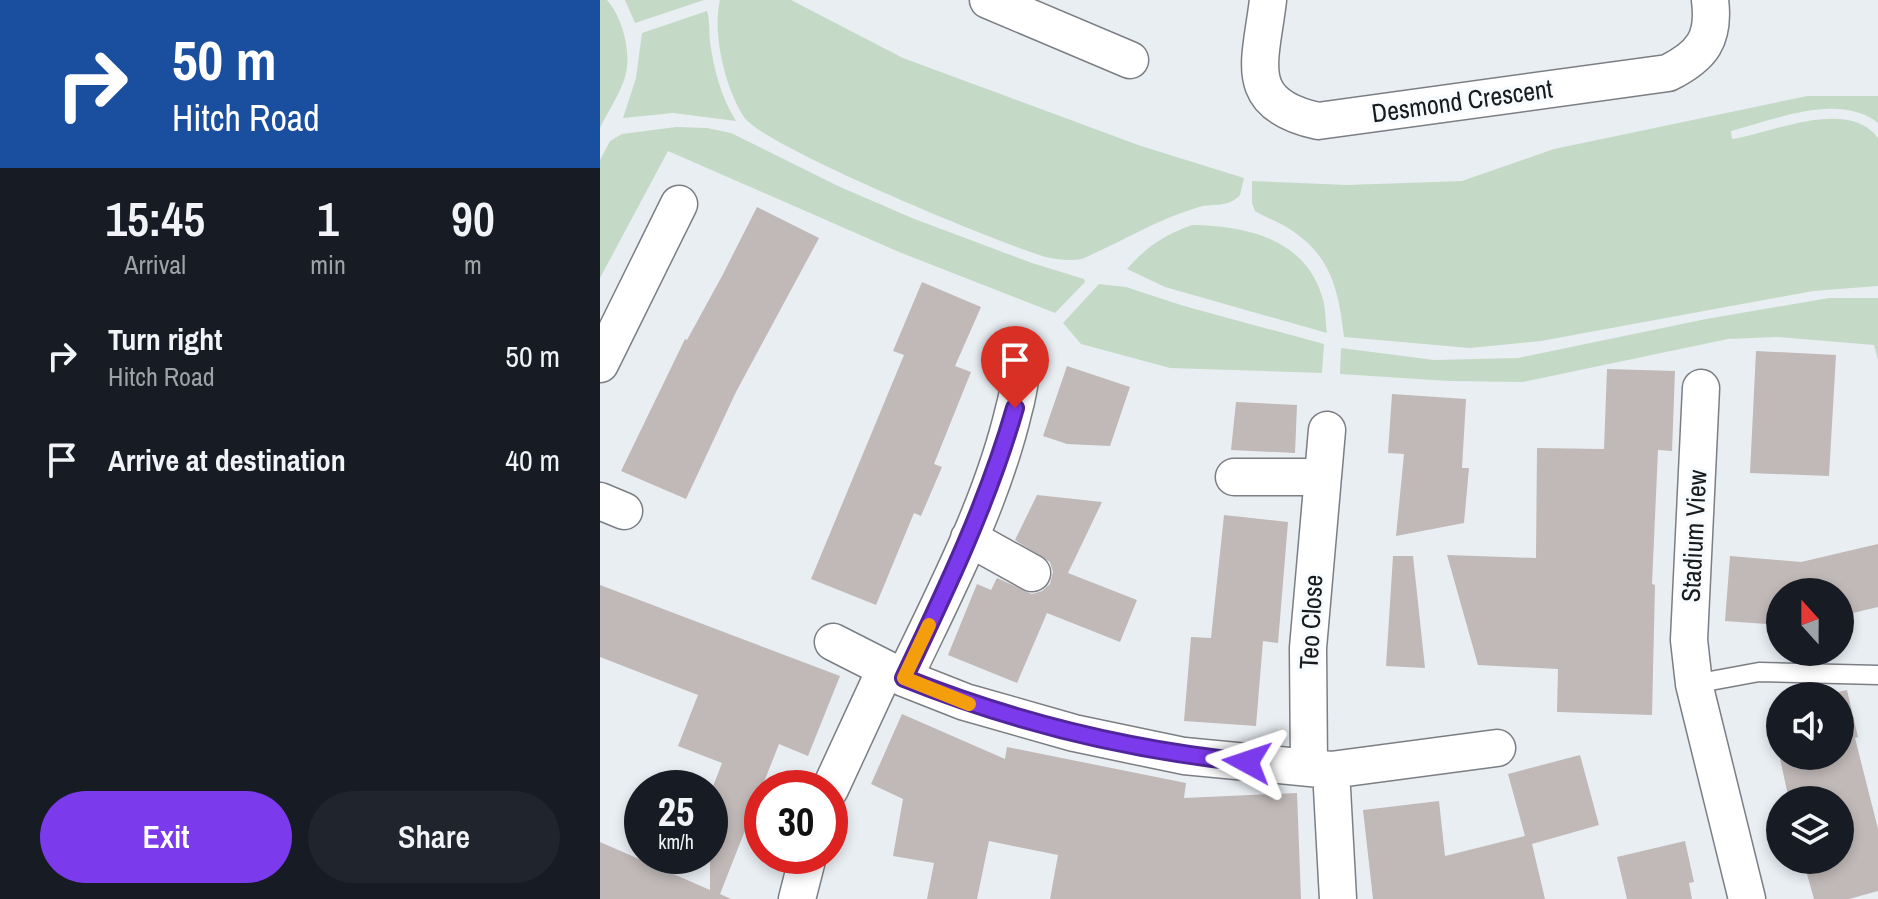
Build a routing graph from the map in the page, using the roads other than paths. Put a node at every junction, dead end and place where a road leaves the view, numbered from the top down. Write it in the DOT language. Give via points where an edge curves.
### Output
graph roads {
  1 [pos="988,0"];
  2 [pos="1268,0"];
  3 [pos="1710,0"];
  4 [pos="1130,60"];
  5 [pos="679,204"];
  6 [pos="1024,355"];
  7 [pos="600,364"];
  8 [pos="1701,388"];
  9 [pos="1327,430"];
  10 [pos="1234,477"];
  11 [pos="1322,477"];
  12 [pos="969,538"];
  13 [pos="1032,573"];
  14 [pos="833,642"];
  15 [pos="894,674"];
  16 [pos="1878,675"];
  17 [pos="1694,684"];
  18 [pos="1497,748"];
  19 [pos="1320,769"];
  20 [pos="841,770"];
  21 [pos="803,874"];
  22 [pos="797,899"];
  23 [pos="1338,899"];
  24 [pos="1747,899"];
  1 -- 4 [label="street"];
  2 -- 3 [label="street, Desmond Crescent" via="1262,85 1275,104 1318,121 1668,73 1700,52 1711,33"];
  5 -- 7 [label="street"];
  6 -- 12 [label="street" via="1015,408"];
  8 -- 17 [label="street, Stadium View" via="1689,640"];
  9 -- 11 [label="street, Teo Close"];
  10 -- 11 [label="street"];
  11 -- 19 [label="street, Teo Close" via="1308,648"];
  12 -- 13 [label="street"];
  12 -- 15 [label="street"];
  14 -- 15 [label="street"];
  15 -- 19 [label="street" via="965,702 1074,733 1184,756"];
  15 -- 20 [label="street"];
  16 -- 17 [label="lane" via="1759,672"];
  17 -- 24 [label="street, Stadium View"];
  18 -- 19 [label="street"];
  19 -- 23 [label="street, Teo Close"];
  21 -- 22 [label="street"];
}
